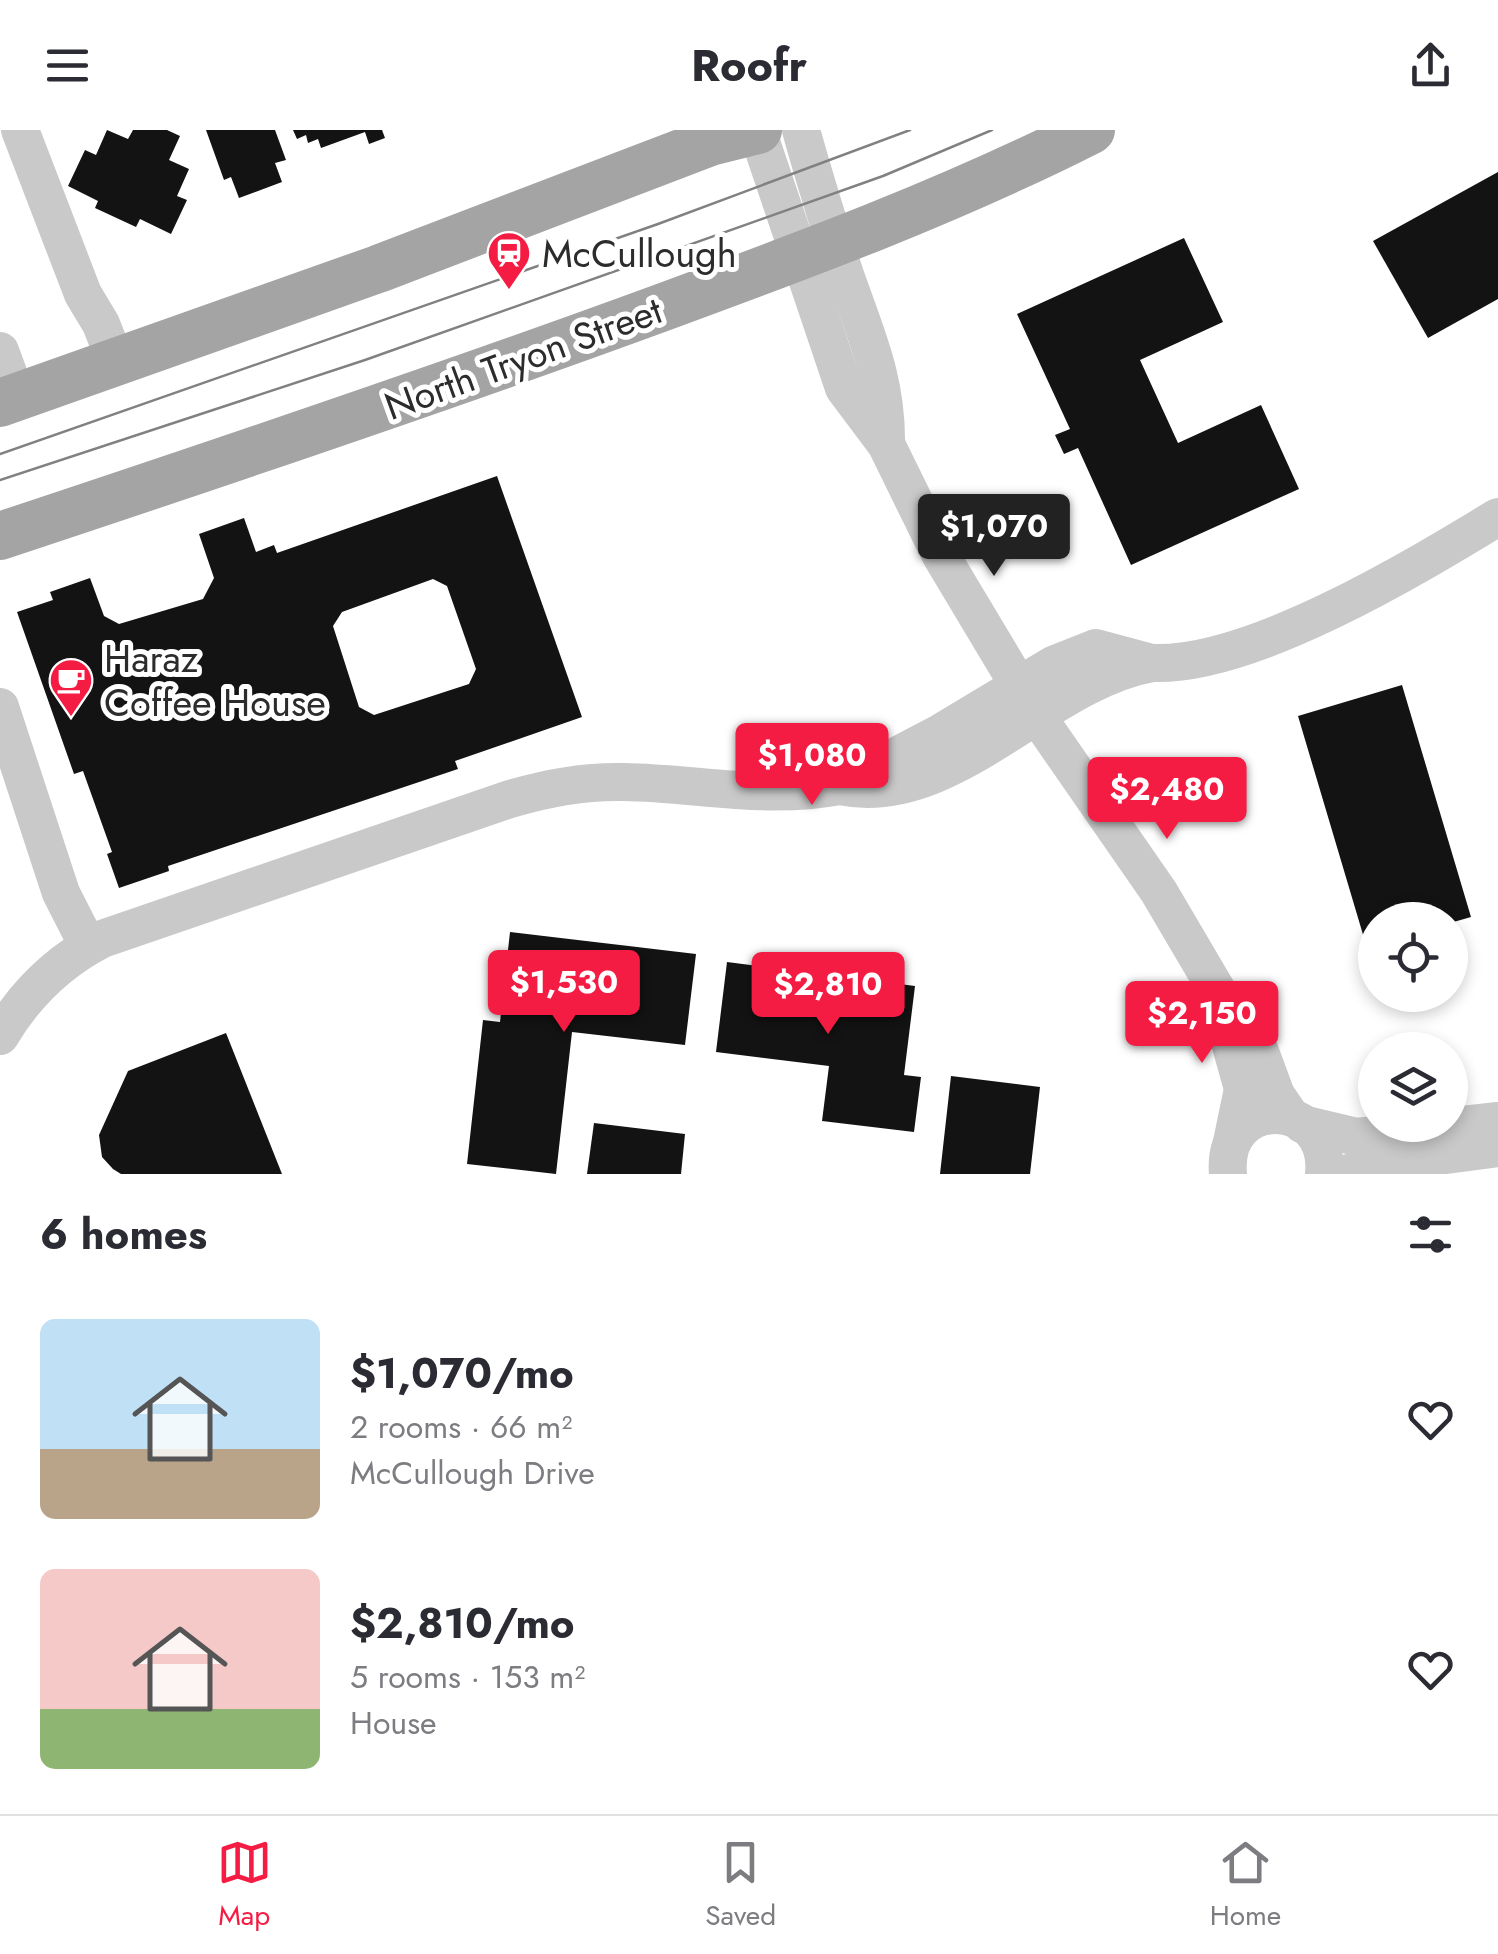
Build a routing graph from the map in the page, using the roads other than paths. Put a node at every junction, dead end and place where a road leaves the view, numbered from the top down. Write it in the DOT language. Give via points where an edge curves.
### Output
graph roads {
  1 [pos="20,130"];
  2 [pos="757,130"];
  3 [pos="801,130"];
  4 [pos="1091,130"];
  5 [pos="818,250"];
  6 [pos="0,351"];
  7 [pos="116,362"];
  8 [pos="9,400"];
  9 [pos="1498,517"];
  10 [pos="0,536"];
  11 [pos="1027,700"];
  12 [pos="0,707"];
  13 [pos="16,808"];
  14 [pos="88,946"];
  15 [pos="13,990"];
  16 [pos="1229,1011"];
  17 [pos="0,1036"];
  18 [pos="1296,1120"];
  19 [pos="1498,1121"];
  20 [pos="1498,1148"];
  21 [pos="1230,1158"];
  22 [pos="1324,1174"];
  23 [pos="1346,1174"];
  1 -- 7 [label="street"];
  2 -- 5 [label="street" via="781,196"];
  2 -- 7 [label="main road"];
  3 -- 5 [label="street" via="818,184"];
  4 -- 5 [label="main road, North Tryon Street"];
  5 -- 10 [label="main road, North Tryon Street" via="434,392"];
  5 -- 11 [label="street" via="878,362 886,444 940,554"];
  6 -- 8 [label="street"];
  7 -- 8 [label="main road"];
  9 -- 11 [label="street" via="1387,583 1309,619 1210,656 1152,663"];
  11 -- 14 [label="street" via="940,733 839,786 784,793 620,782 538,790"];
  11 -- 16 [label="street" via="1160,892"];
  12 -- 13 [label="street"];
  13 -- 14 [label="street"];
  14 -- 15 [label="street"];
  15 -- 17 [label="street"];
  16 -- 18 [label="street" via="1255,1038 1276,1095"];
  16 -- 21 [label="street" via="1226,1031 1243,1089"];
  18 -- 19 [label="street" via="1358,1137"];
  18 -- 21 [label="street" via="1264,1115 1246,1126"];
  18 -- 22 [label="street" via="1319,1142"];
  20 -- 23 [label="street"];
}
